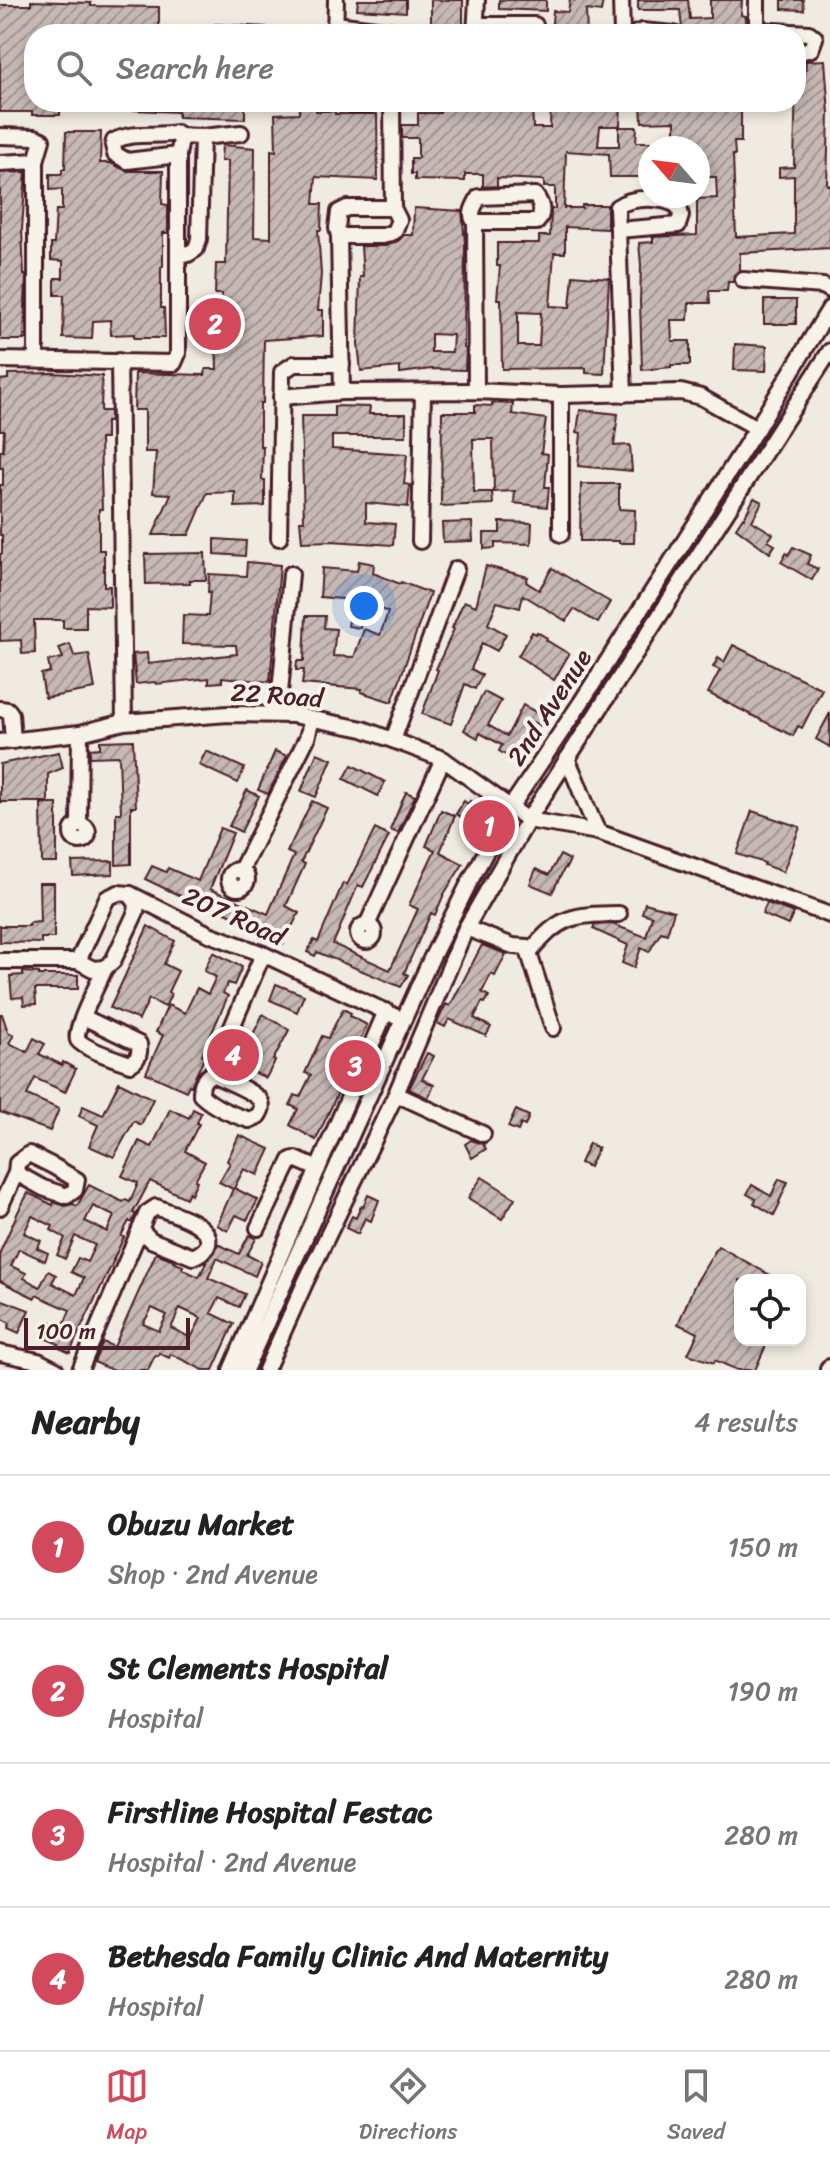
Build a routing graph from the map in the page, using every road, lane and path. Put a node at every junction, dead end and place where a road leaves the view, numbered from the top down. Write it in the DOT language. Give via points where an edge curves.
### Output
graph roads {
  1 [pos="336,0"];
  2 [pos="477,0"];
  3 [pos="621,0"];
  4 [pos="757,0"];
  5 [pos="336,24"];
  6 [pos="476,24"];
  7 [pos="622,24"];
  8 [pos="757,24"];
  9 [pos="806,33"];
  10 [pos="806,50"];
  11 [pos="392,112"];
  12 [pos="241,133"];
  13 [pos="0,136"];
  14 [pos="179,136"];
  15 [pos="202,137"];
  16 [pos="178,155"];
  17 [pos="36,161"];
  18 [pos="0,163"];
  19 [pos="393,208"];
  20 [pos="475,222"];
  21 [pos="618,230"];
  22 [pos="339,236"];
  23 [pos="179,252"];
  24 [pos="743,280"];
  25 [pos="830,290"];
  26 [pos="830,308"];
  27 [pos="830,351"];
  28 [pos="0,360"];
  29 [pos="36,360"];
  30 [pos="119,361"];
  31 [pos="342,364"];
  32 [pos="476,391"];
  33 [pos="342,392"];
  34 [pos="423,392"];
  35 [pos="624,394"];
  36 [pos="561,395"];
  37 [pos="281,397"];
  38 [pos="757,428"];
  39 [pos="561,534"];
  40 [pos="279,538"];
  41 [pos="420,541"];
  42 [pos="456,569"];
  43 [pos="291,574"];
  44 [pos="0,709"];
  45 [pos="278,714"];
  46 [pos="312,719"];
  47 [pos="124,722"];
  48 [pos="80,733"];
  49 [pos="393,740"];
  50 [pos="7,742"];
  51 [pos="443,759"];
  52 [pos="567,759"];
  53 [pos="510,808"];
  54 [pos="528,820"];
  55 [pos="79,825"];
  56 [pos="598,832"];
  57 [pos="241,870"];
  58 [pos="130,894"];
  59 [pos="619,914"];
  60 [pos="830,915"];
  61 [pos="367,925"];
  62 [pos="466,928"];
  63 [pos="530,952"];
  64 [pos="263,954"];
  65 [pos="0,961"];
  66 [pos="78,961"];
  67 [pos="105,968"];
  68 [pos="386,1011"];
  69 [pos="83,1017"];
  70 [pos="403,1020"];
  71 [pos="553,1028"];
  72 [pos="212,1074"];
  73 [pos="396,1094"];
  74 [pos="483,1134"];
  75 [pos="318,1169"];
  76 [pos="16,1173"];
  77 [pos="0,1207"];
  78 [pos="258,1228"];
  79 [pos="140,1229"];
  80 [pos="0,1353"];
  81 [pos="56,1370"];
  82 [pos="80,1370"];
  83 [pos="231,1370"];
  84 [pos="245,1370"];
  85 [pos="266,1370"];
  1 -- 5 [label="street"];
  2 -- 6 [label="street"];
  3 -- 7 [label="street"];
  4 -- 8 [label="street"];
  9 -- 10 [label="street" via="815,38"];
  11 -- 19 [label="street"];
  12 -- 15 [label="street"];
  13 -- 17 [label="street" via="42,140"];
  14 -- 15 [label="street"];
  14 -- 16 [label="street"];
  14 -- 16 [label="street" via="131,135 113,145 115,154 127,161"];
  15 -- 23 [label="street" via="199,239 196,249"];
  16 -- 23 [label="street"];
  17 -- 18 [label="street"];
  17 -- 29 [label="street"];
  19 -- 22 [label="street" via="339,212"];
  19 -- 22 [label="street" via="399,220 394,232"];
  20 -- 32 [label="street"];
  21 -- 35 [label="street"];
  22 -- 31 [label="street"];
  23 -- 30 [label="street" via="177,360"];
  24 -- 25 [label="street"];
  26 -- 38 [label="street, 2nd Avenue"];
  27 -- 52 [label="street, 2nd Avenue"];
  28 -- 29 [label="street"];
  29 -- 30 [label="street"];
  30 -- 47 [label="street"];
  31 -- 33 [label="street"];
  31 -- 37 [label="street" via="294,364 282,372"];
  32 -- 34 [label="street"];
  32 -- 36 [label="street"];
  33 -- 34 [label="street"];
  33 -- 37 [label="street"];
  34 -- 41 [label="street"];
  35 -- 36 [label="street"];
  35 -- 38 [label="street" via="681,392 701,397"];
  36 -- 39 [label="street"];
  37 -- 40 [label="street"];
  38 -- 53 [label="street, 2nd Avenue"];
  42 -- 49 [label="street"];
  43 -- 45 [label="street"];
  44 -- 50 [label="street" via="11,714"];
  45 -- 46 [label="street, 22 Road"];
  45 -- 47 [label="street, 22 Road"];
  46 -- 49 [label="street, 22 Road"];
  46 -- 57 [label="street"];
  47 -- 48 [label="street, 22 Road"];
  48 -- 50 [label="street, 22 Road"];
  48 -- 55 [label="street"];
  49 -- 51 [label="street, 22 Road"];
  51 -- 53 [label="street, 22 Road"];
  51 -- 61 [label="street"];
  52 -- 54 [label="street, 2nd Avenue"];
  52 -- 56 [label="street"];
  53 -- 54 [label="street, 22 Road"];
  53 -- 70 [label="street, 2nd Avenue"];
  54 -- 56 [label="street"];
  54 -- 62 [label="street, 2nd Avenue"];
  56 -- 60 [label="street"];
  58 -- 64 [label="street, 207 Road"];
  58 -- 66 [label="street" via="107,898"];
  58 -- 67 [label="street" via="136,912"];
  59 -- 63 [label="street" via="567,920 553,926"];
  62 -- 63 [label="street"];
  62 -- 73 [label="street, 2nd Avenue"];
  63 -- 71 [label="street"];
  64 -- 68 [label="street, 207 Road"];
  64 -- 72 [label="street"];
  65 -- 66 [label="street"];
  66 -- 67 [label="street"];
  67 -- 69 [label="street"];
  68 -- 70 [label="street, 207 Road"];
  68 -- 75 [label="street"];
  70 -- 84 [label="street, 2nd Avenue"];
  73 -- 74 [label="street"];
  73 -- 85 [label="street, 2nd Avenue"];
  75 -- 78 [label="street" via="291,1160"];
  75 -- 83 [label="street"];
  76 -- 77 [label="street"];
  79 -- 79 [label="street" via="151,1240 193,1257 207,1247 198,1224 156,1207"];
  79 -- 82 [label="street"];
  80 -- 81 [label="street"];
}
